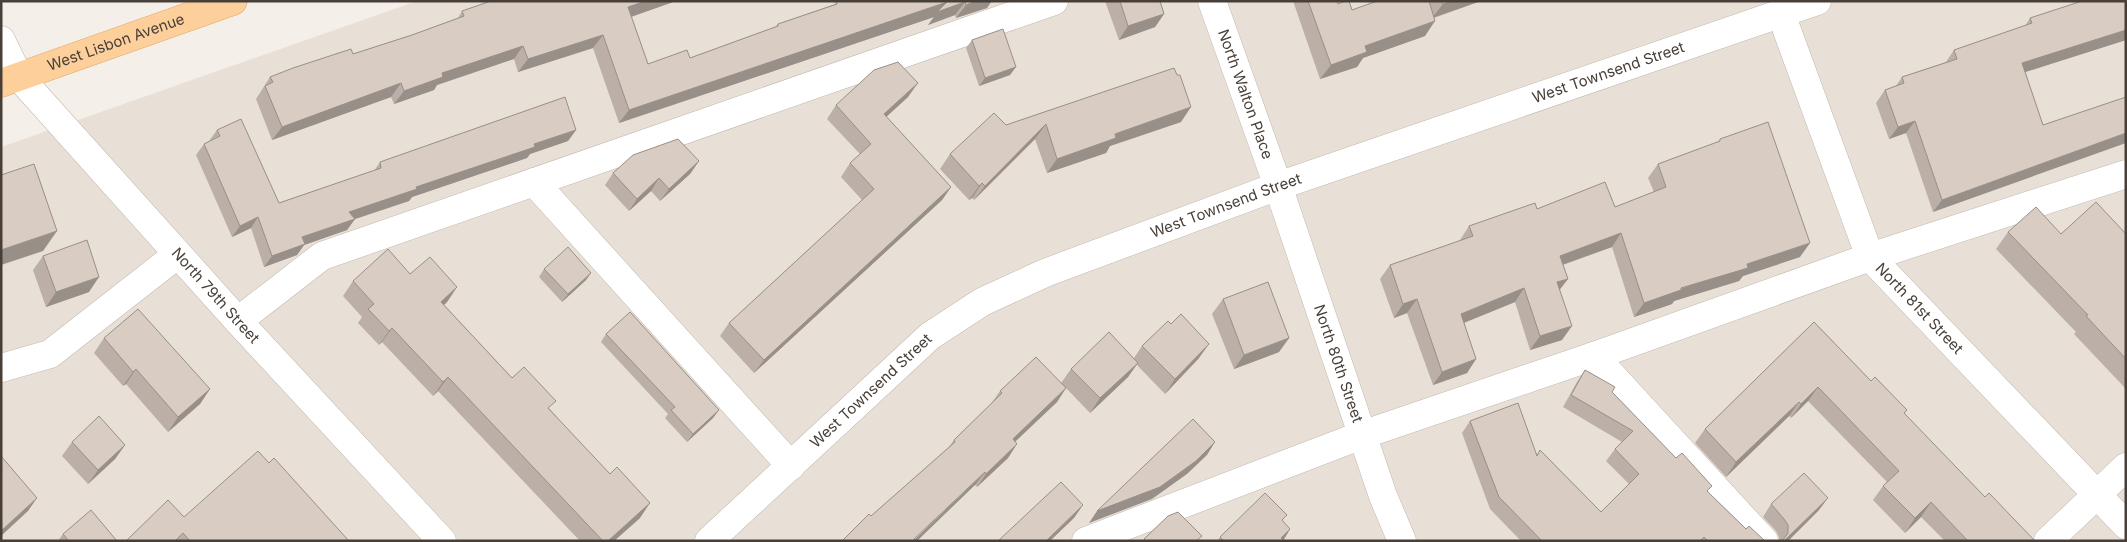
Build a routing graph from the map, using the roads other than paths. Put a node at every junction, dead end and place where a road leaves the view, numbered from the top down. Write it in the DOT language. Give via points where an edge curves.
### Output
graph roads {
  1 [pos="233,1"];
  2 [pos="1054,1"];
  3 [pos="1212,1"];
  4 [pos="1817,1"];
  5 [pos="1781,14"];
  6 [pos="1,40"];
  7 [pos="10,80"];
  8 [pos="2126,174"];
  9 [pos="534,182"];
  10 [pos="1278,186"];
  11 [pos="178,254"];
  12 [pos="1870,257"];
  13 [pos="238,321"];
  14 [pos="1594,356"];
  15 [pos="1,368"];
  16 [pos="1362,434"];
  17 [pos="791,466"];
  18 [pos="2126,467"];
  19 [pos="2097,495"];
  20 [pos="2126,525"];
  21 [pos="442,541"];
  22 [pos="710,541"];
  23 [pos="1086,541"];
  24 [pos="1402,541"];
  25 [pos="1764,541"];
  26 [pos="2048,541"];
  1 -- 7 [label="main road, West Lisbon Avenue"];
  2 -- 9 [label="street"];
  3 -- 10 [label="street, North Walton Place"];
  4 -- 5 [label="street, West Townsend Street"];
  5 -- 10 [label="street, West Townsend Street"];
  5 -- 12 [label="street, North 81st Street"];
  6 -- 7 [label="street, North 79th Street"];
  7 -- 11 [label="street, North 79th Street"];
  8 -- 12 [label="street"];
  9 -- 13 [label="street" via="322,256"];
  9 -- 17 [label="street"];
  10 -- 16 [label="street, North 80th Street"];
  10 -- 17 [label="street, West Townsend Street" via="1045,273 982,302 930,336"];
  11 -- 13 [label="street, North 79th Street"];
  11 -- 15 [label="street" via="50,354"];
  12 -- 14 [label="street"];
  12 -- 19 [label="street, North 81st Street"];
  13 -- 21 [label="street, North 79th Street"];
  14 -- 16 [label="street"];
  14 -- 25 [label="street"];
  16 -- 23 [label="street"];
  16 -- 24 [label="street, North 80th Street"];
  17 -- 22 [label="street, West Townsend Street"];
  18 -- 19 [label="street"];
  19 -- 20 [label="street, North 81st Street"];
  19 -- 26 [label="street"];
}
